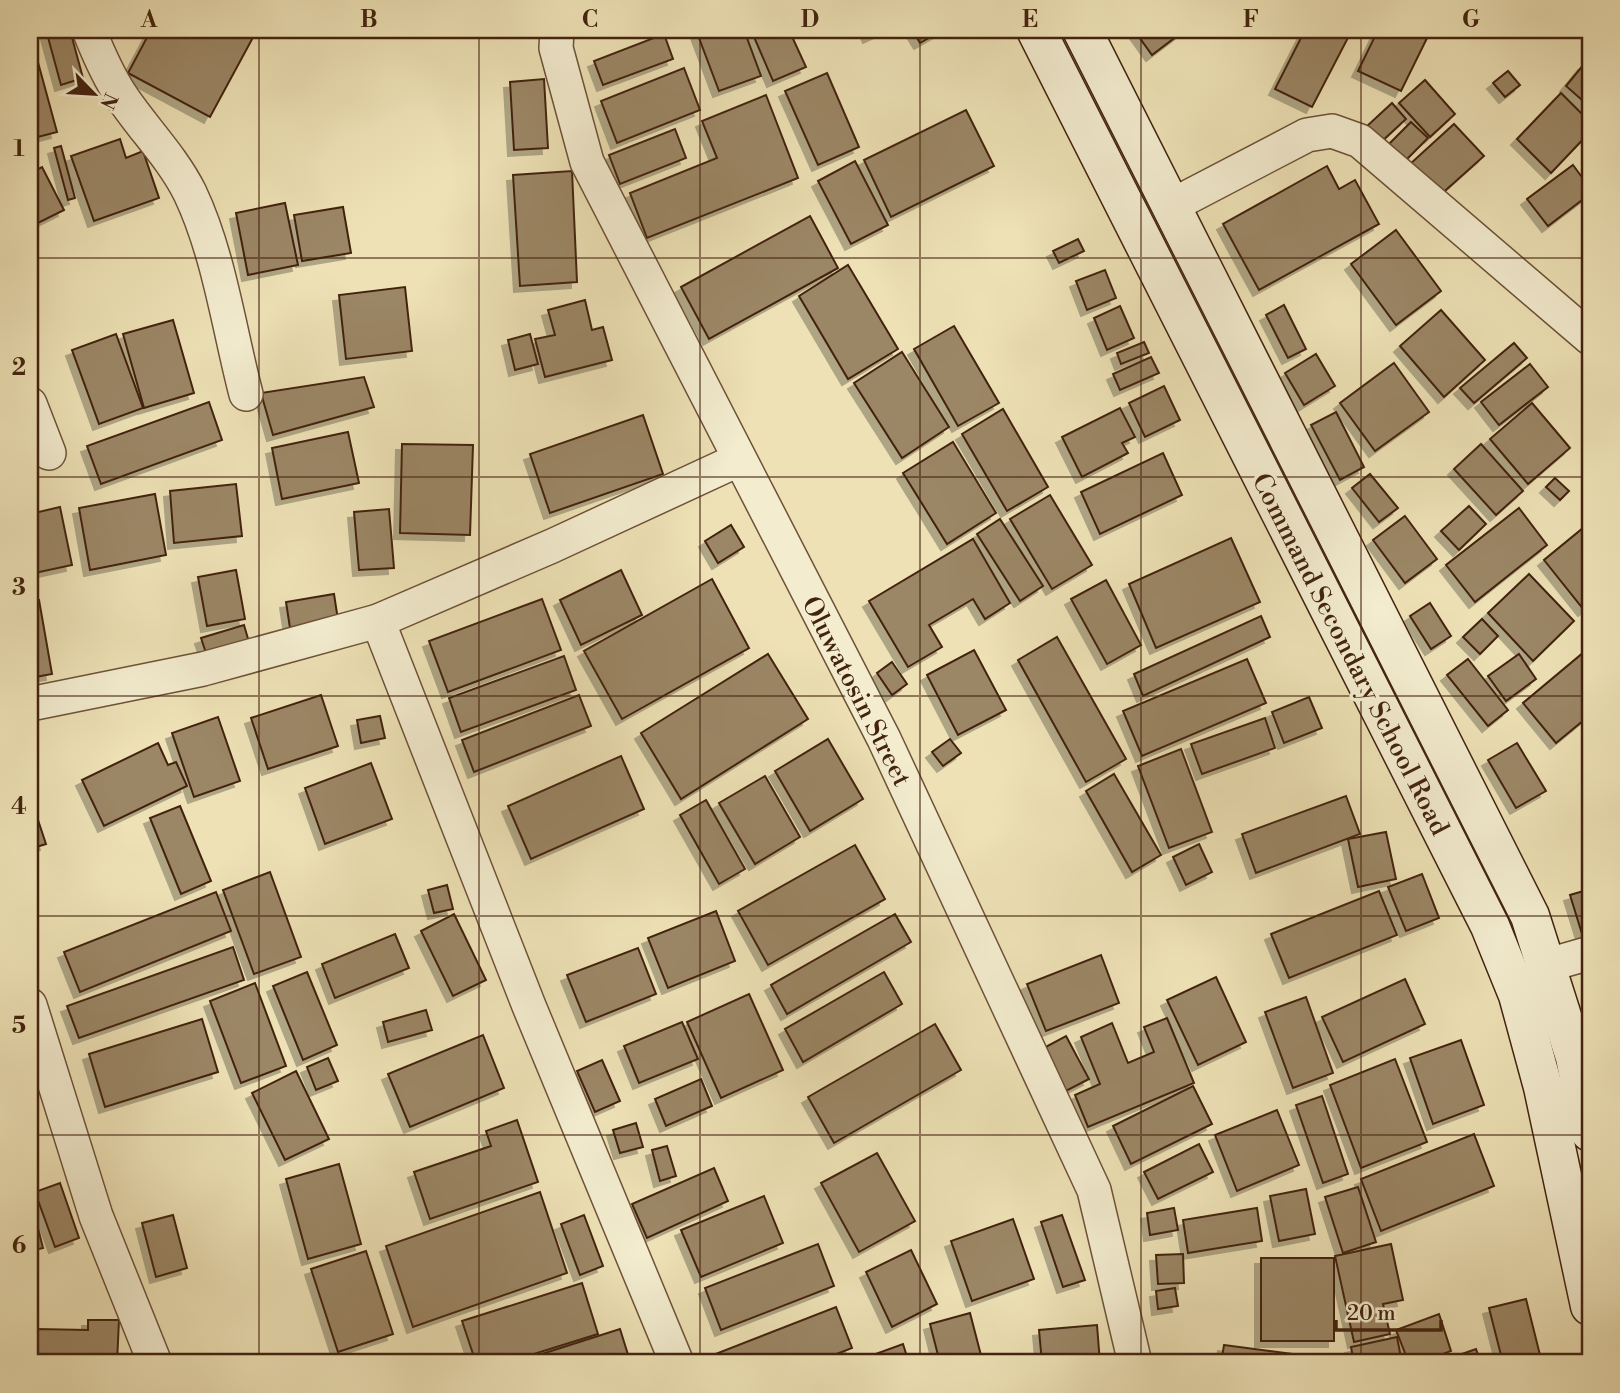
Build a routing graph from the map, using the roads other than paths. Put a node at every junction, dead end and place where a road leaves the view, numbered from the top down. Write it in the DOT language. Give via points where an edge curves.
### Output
graph roads {
  1 [pos="89,30"];
  2 [pos="557,30"];
  3 [pos="1036,30"];
  4 [pos="1082,30"];
  5 [pos="1171,206"];
  6 [pos="1590,338"];
  7 [pos="246,394"];
  8 [pos="30,404"];
  9 [pos="1278,418"];
  10 [pos="1242,439"];
  11 [pos="49,453"];
  12 [pos="738,460"];
  13 [pos="378,621"];
  14 [pos="30,704"];
  15 [pos="1590,953"];
  16 [pos="1548,965"];
  17 [pos="30,1005"];
  18 [pos="1585,1084"];
  19 [pos="1590,1132"];
  20 [pos="1590,1306"];
  21 [pos="155,1363"];
  22 [pos="677,1363"];
  23 [pos="1135,1363"];
  1 -- 7 [label="street" via="122,97 190,194 215,269"];
  2 -- 12 [label="street, Oluwatosin Street" via="556,48 587,162"];
  3 -- 10 [label="main road, Command Secondary School Road"];
  4 -- 5 [label="main road, Command Secondary School Road"];
  5 -- 6 [label="street" via="1307,135 1332,131 1360,141"];
  5 -- 9 [label="main road, Command Secondary School Road"];
  8 -- 11 [label="street"];
  9 -- 10 [label="main road"];
  9 -- 16 [label="main road, Command Secondary School Road" via="1530,916"];
  10 -- 20 [label="main road, Command Secondary School Road" via="1490,926 1518,995 1543,1087"];
  12 -- 13 [label="street"];
  12 -- 23 [label="street, Oluwatosin Street" via="884,739 1094,1190"];
  13 -- 14 [label="street" via="202,669"];
  13 -- 22 [label="street" via="529,1006"];
  15 -- 16 [label="street"];
  16 -- 18 [label="main road, Command Secondary School Road"];
  17 -- 21 [label="street" via="96,1216"];
  18 -- 19 [label="main road, Command Secondary School Road"];
}
